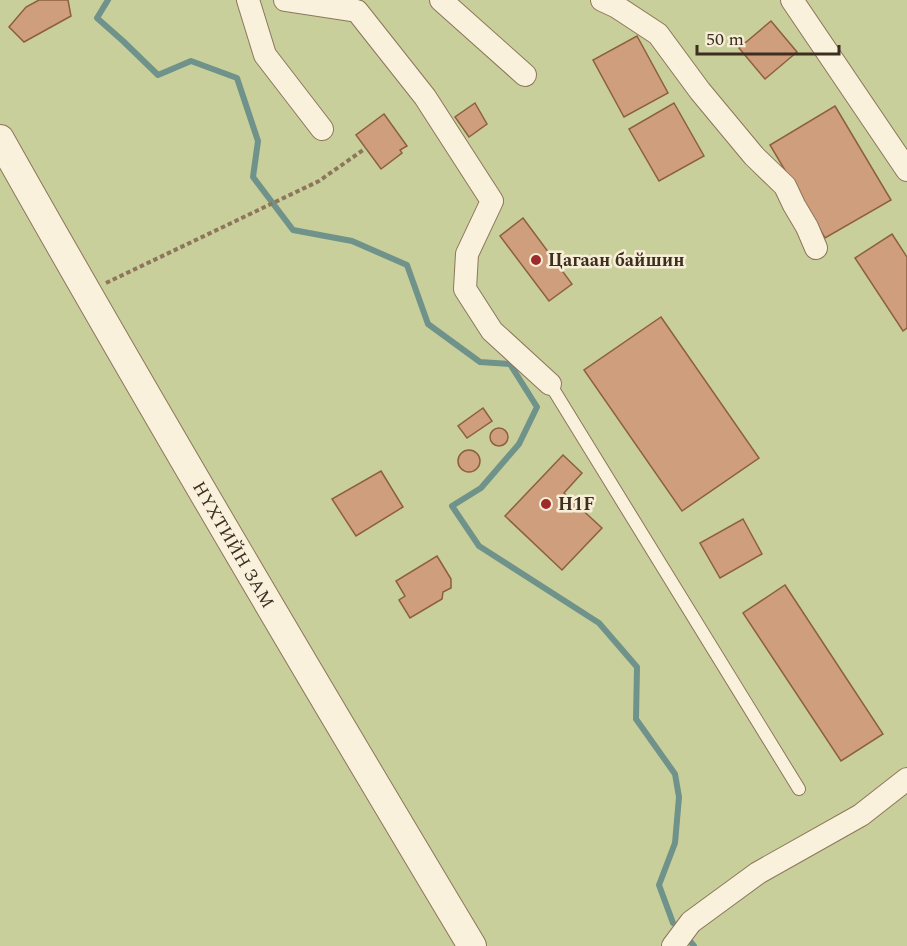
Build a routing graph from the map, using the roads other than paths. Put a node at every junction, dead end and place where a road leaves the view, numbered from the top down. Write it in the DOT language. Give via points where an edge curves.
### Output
graph roads {
  1 [pos="248,0"];
  2 [pos="285,0"];
  3 [pos="441,0"];
  4 [pos="602,0"];
  5 [pos="792,0"];
  6 [pos="525,75"];
  7 [pos="322,129"];
  8 [pos="0,139"];
  9 [pos="907,170"];
  10 [pos="816,248"];
  11 [pos="550,384"];
  12 [pos="907,779"];
  13 [pos="799,789"];
  14 [pos="471,946"];
  15 [pos="673,946"];
  1 -- 7 [label="street" via="265,55"];
  2 -- 11 [label="street" via="357,11 424,97 492,201 467,254 465,289 492,331"];
  3 -- 6 [label="street"];
  4 -- 10 [label="street" via="658,34 754,156 785,186"];
  5 -- 9 [label="street"];
  8 -- 14 [label="street, НҮХТИЙН ЗАМ"];
  11 -- 13 [label="lane"];
  12 -- 15 [label="street" via="861,815 758,873 691,922"];
}
